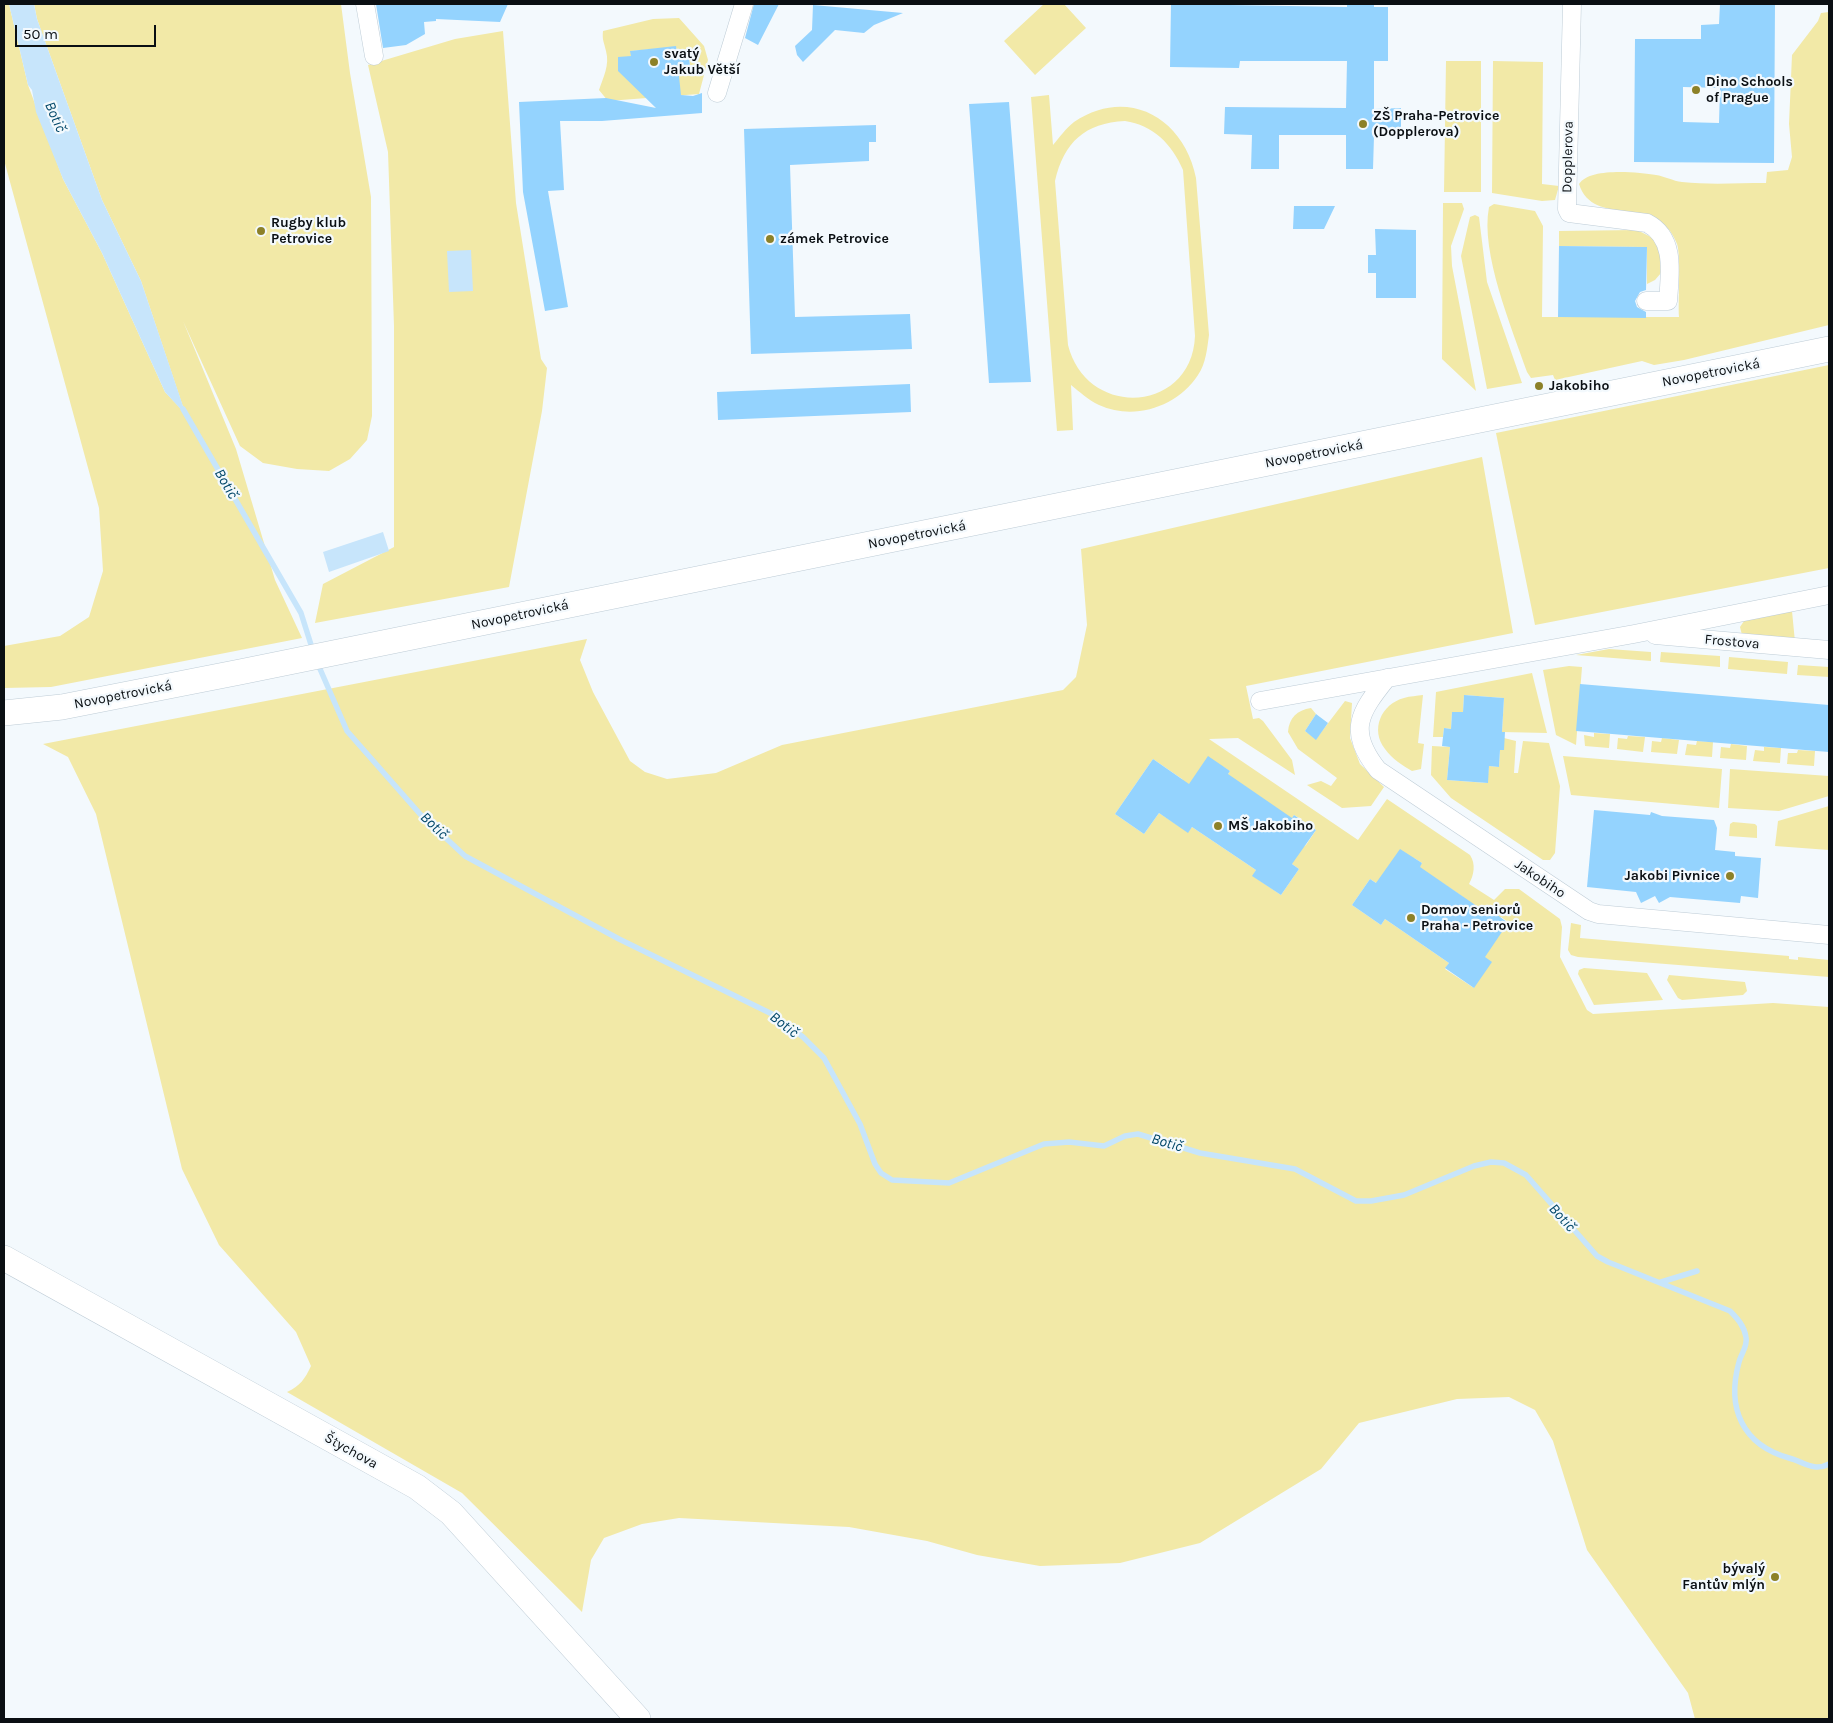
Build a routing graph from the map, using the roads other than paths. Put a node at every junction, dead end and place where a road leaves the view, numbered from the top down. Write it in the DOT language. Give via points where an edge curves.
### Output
graph roads {
  1 [pos="365,4"];
  2 [pos="744,4"];
  3 [pos="1572,4"];
  4 [pos="374,56"];
  5 [pos="718,92"];
  6 [pos="1646,301"];
  7 [pos="1829,349"];
  8 [pos="1829,594"];
  9 [pos="1634,634"];
  10 [pos="1829,650"];
  11 [pos="1387,678"];
  12 [pos="1260,700"];
  13 [pos="4,713"];
  14 [pos="1829,935"];
  15 [pos="4,1258"];
  16 [pos="638,1719"];
  1 -- 4 [label="street"];
  2 -- 5 [label="street"];
  3 -- 6 [label="street, Dopplerova" via="1567,209 1569,213 1647,223 1656,228 1666,244 1671,262 1668,301"];
  7 -- 13 [label="main road, Novopetrovická" via="240,672 62,707"];
  8 -- 9 [label="street"];
  9 -- 10 [label="street, Frostova"];
  9 -- 11 [label="street"];
  11 -- 12 [label="street"];
  11 -- 14 [label="street, Jakobiho" via="1368,702 1360,727 1361,744 1378,770 1589,911"];
  15 -- 16 [label="main road, Štychova" via="417,1487 451,1513"];
}
